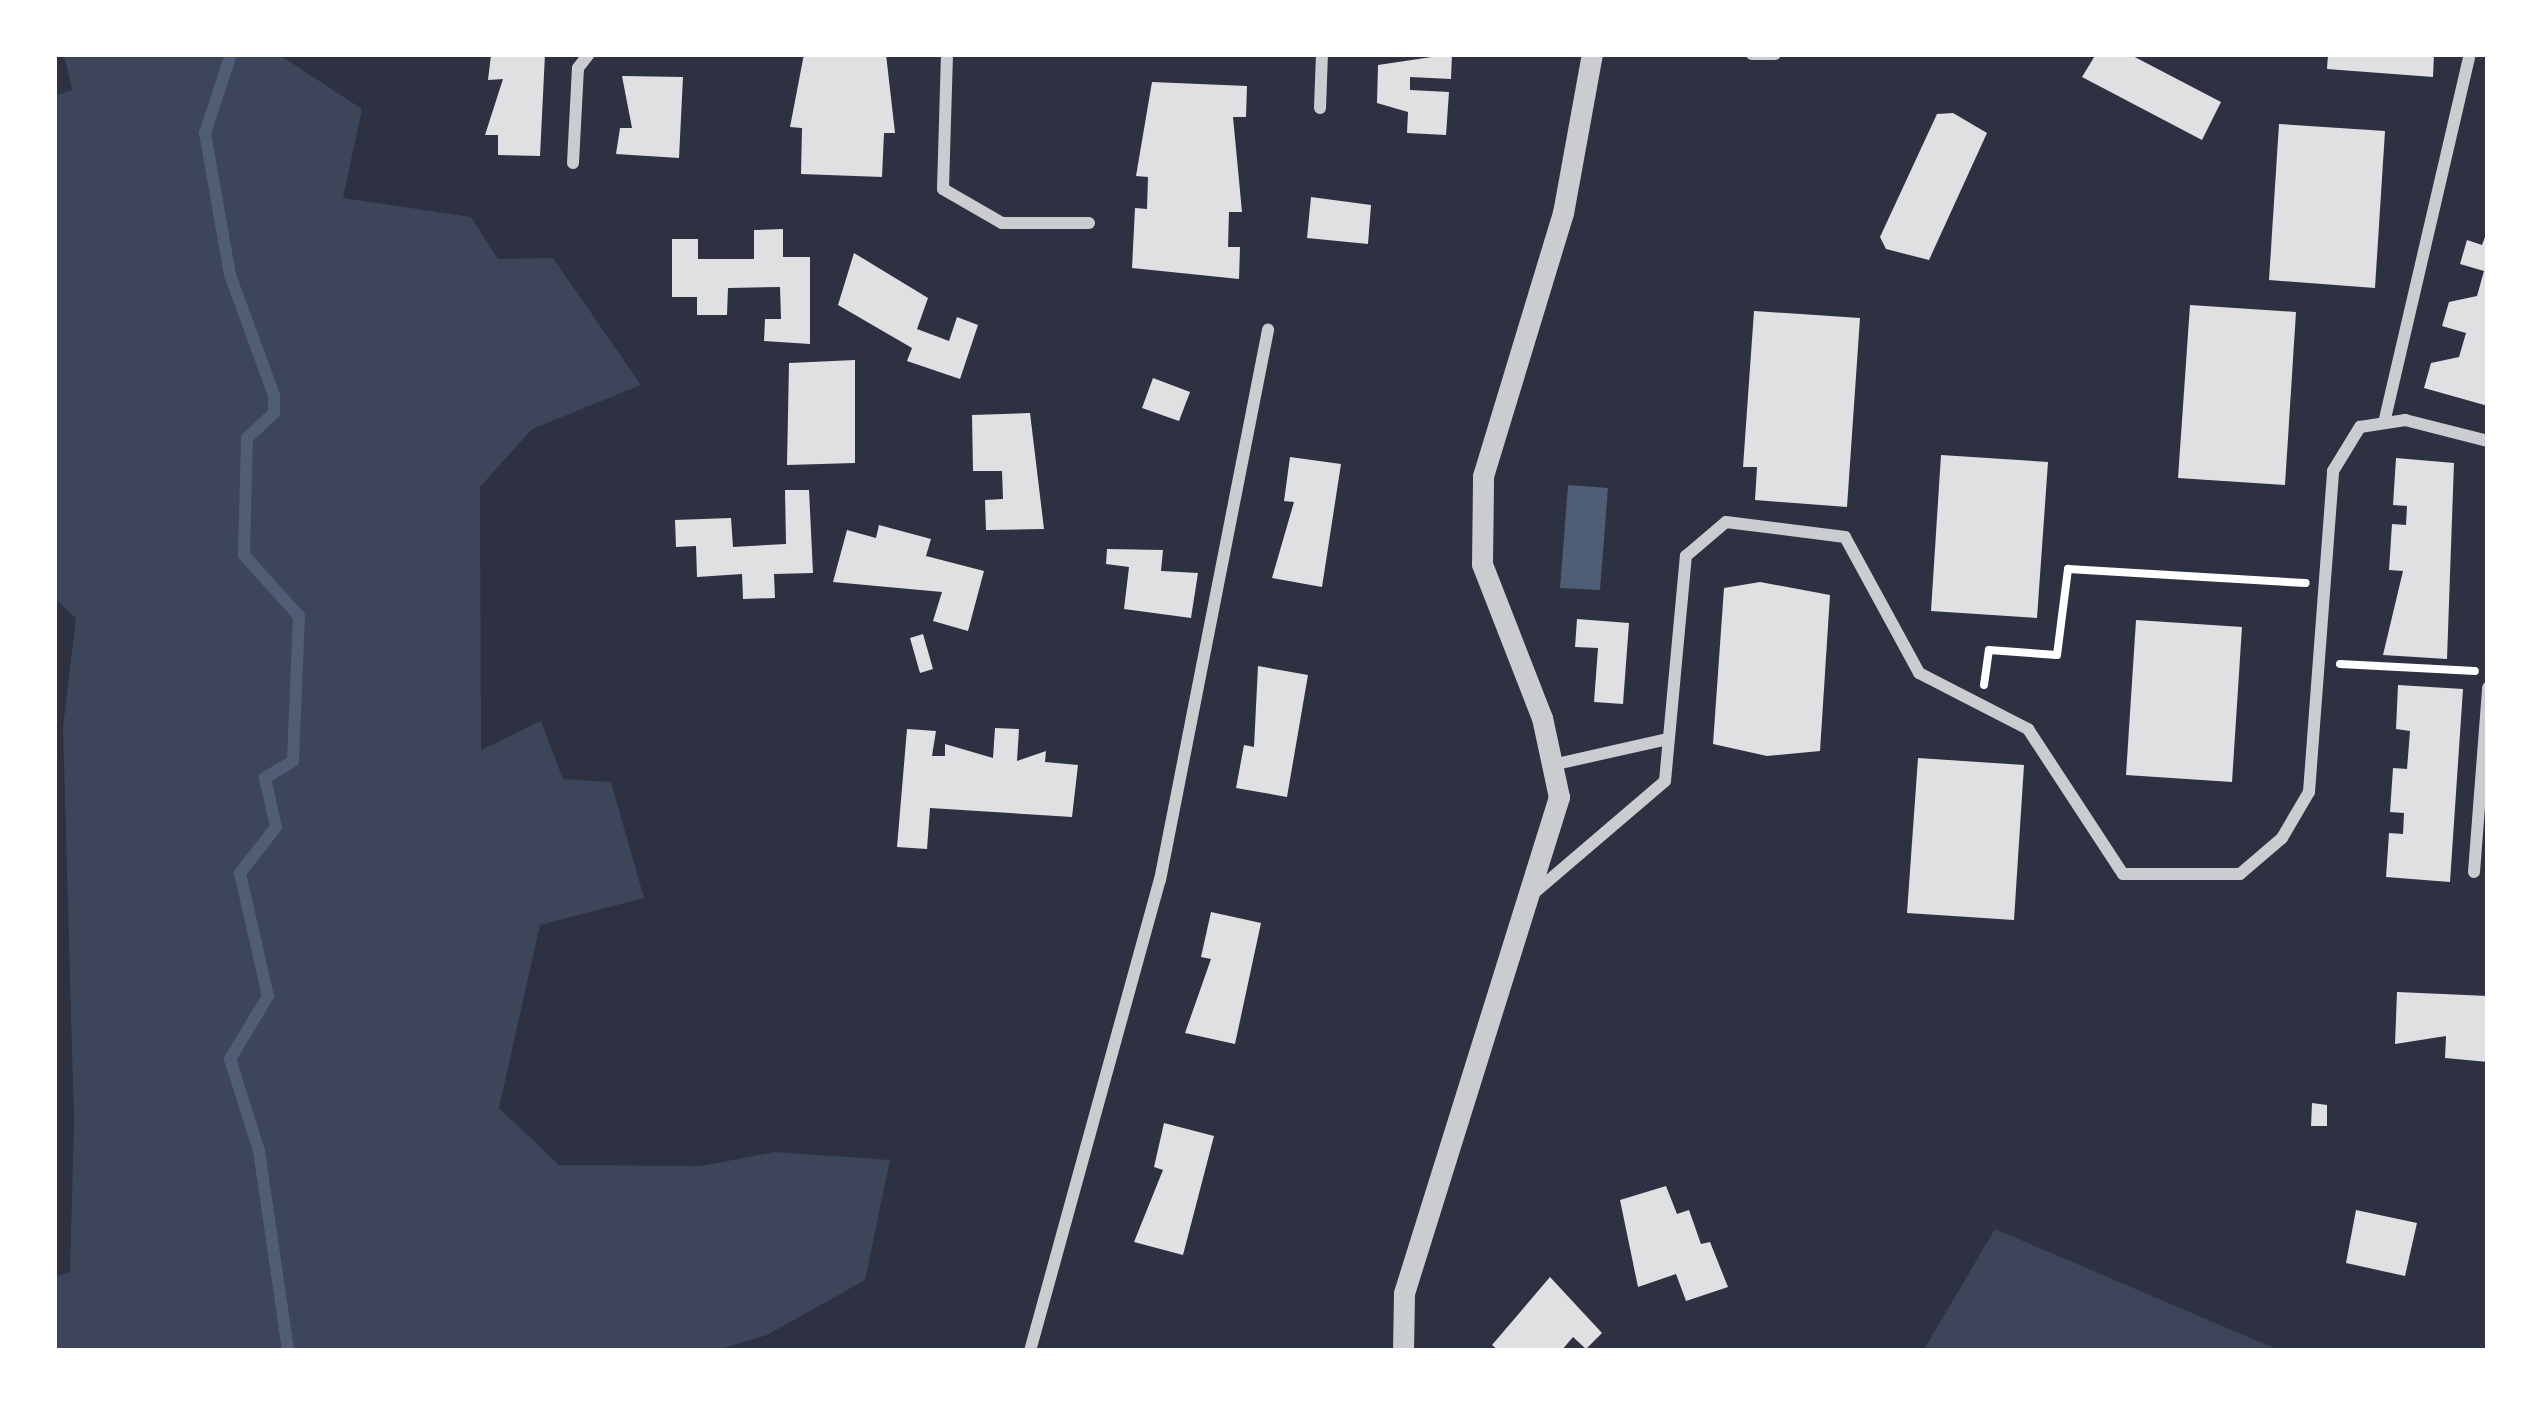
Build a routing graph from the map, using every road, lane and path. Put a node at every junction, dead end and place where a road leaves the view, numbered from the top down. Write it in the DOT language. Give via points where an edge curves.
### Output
graph roads {
  1 [pos="589,54"];
  2 [pos="947,54"];
  3 [pos="1322,54"];
  4 [pos="1592,54"];
  5 [pos="1752,54"];
  6 [pos="1774,54"];
  7 [pos="2470,54"];
  8 [pos="1320,108"];
  9 [pos="573,163"];
  10 [pos="1089,223"];
  11 [pos="1268,330"];
  12 [pos="2384,423"];
  13 [pos="2488,441"];
  14 [pos="2326,584"];
  15 [pos="2320,663"];
  16 [pos="2488,671"];
  17 [pos="2488,688"];
  18 [pos="1982,700"];
  19 [pos="1667,740"];
  20 [pos="1552,765"];
  21 [pos="2474,872"];
  22 [pos="1530,896"];
  23 [pos="1030,1351"];
  24 [pos="1402,1351"];
  1 -- 9 [label="street" via="578,68"];
  2 -- 10 [label="street" via="943,190 1002,223"];
  3 -- 8 [label="street"];
  4 -- 20 [label="street" via="1563,213 1483,476 1482,564"];
  5 -- 6 [label="street"];
  7 -- 12 [label="street"];
  11 -- 23 [label="street" via="1160,880"];
  12 -- 13 [label="street"];
  12 -- 14 [label="street" via="2360,427 2332,470"];
  14 -- 15 [label="street"];
  14 -- 18 [label="path" via="2068,569 2057,656 1989,650"];
  15 -- 16 [label="path"];
  15 -- 18 [label="street" via="2309,792 2282,838 2240,874 2181,882 2122,874 2028,729"];
  17 -- 21 [label="street"];
  18 -- 19 [label="street" via="1919,673 1845,537 1726,521 1686,556"];
  19 -- 20 [label="street"];
  19 -- 22 [label="street" via="1665,781"];
  20 -- 22 [label="street" via="1558,797"];
  22 -- 24 [label="street" via="1404,1293"];
}
